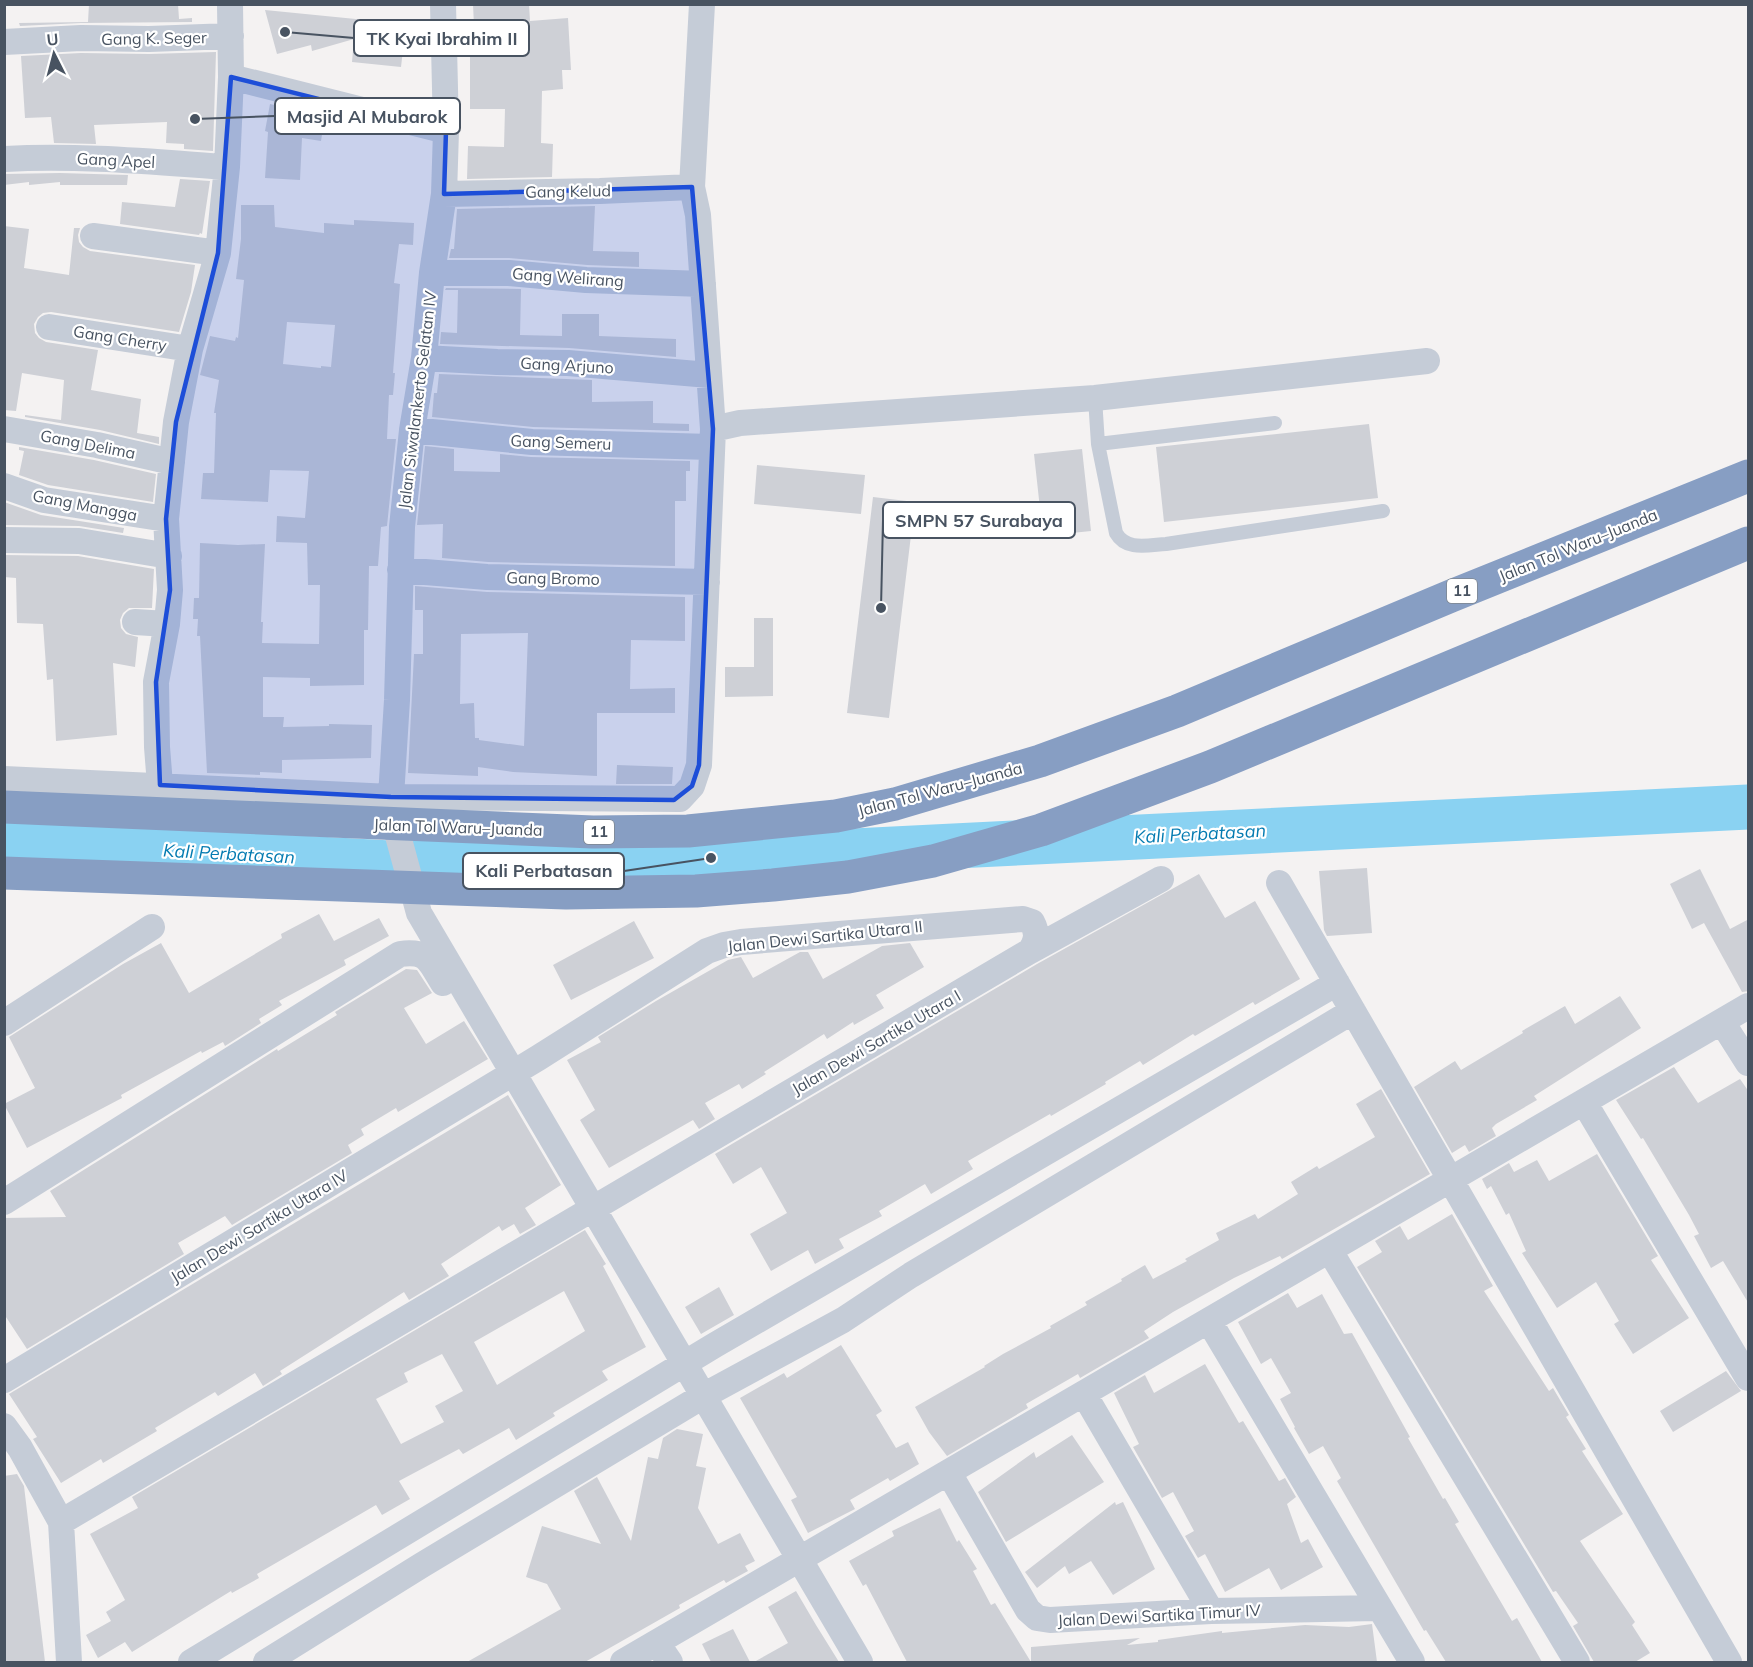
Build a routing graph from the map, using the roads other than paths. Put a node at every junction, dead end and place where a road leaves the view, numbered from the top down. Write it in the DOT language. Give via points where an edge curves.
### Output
graph roads {
  1 [pos="230,4"];
  2 [pos="444,4"];
  3 [pos="702,4"];
  4 [pos="231,36"];
  5 [pos="4,42"];
  6 [pos="231,77"];
  7 [pos="446,131"];
  8 [pos="5,159"];
  9 [pos="227,167"];
  10 [pos="693,187"];
  11 [pos="444,194"];
  12 [pos="93,236"];
  13 [pos="218,253"];
  14 [pos="432,273"];
  15 [pos="704,284"];
  16 [pos="49,327"];
  17 [pos="190,349"];
  18 [pos="424,358"];
  19 [pos="1427,362"];
  20 [pos="709,375"];
  21 [pos="1095,398"];
  22 [pos="1275,423"];
  23 [pos="4,429"];
  24 [pos="412,430"];
  25 [pos="712,438"];
  26 [pos="1098,444"];
  27 [pos="172,462"];
  28 [pos="1749,476"];
  29 [pos="4,486"];
  30 [pos="1383,511"];
  31 [pos="166,519"];
  32 [pos="4,540"];
  33 [pos="1749,543"];
  34 [pos="169,556"];
  35 [pos="400,570"];
  36 [pos="707,582"];
  37 [pos="135,622"];
  38 [pos="166,624"];
  39 [pos="4,778"];
  40 [pos="160,785"];
  41 [pos="391,804"];
  42 [pos="4,807"];
  43 [pos="4,873"];
  44 [pos="1161,879"];
  45 [pos="1280,883"];
  46 [pos="152,927"];
  47 [pos="1030,951"];
  48 [pos="1337,983"];
  49 [pos="468,996"];
  50 [pos="1749,1006"];
  51 [pos="1353,1011"];
  52 [pos="1272,1021"];
  53 [pos="1722,1022"];
  54 [pos="4,1023"];
  55 [pos="1288,1049"];
  56 [pos="1749,1063"];
  57 [pos="513,1073"];
  58 [pos="1584,1102"];
  59 [pos="1451,1180"];
  60 [pos="4,1202"];
  61 [pos="592,1208"];
  62 [pos="1330,1251"];
  63 [pos="829,1280"];
  64 [pos="850,1316"];
  65 [pos="1209,1321"];
  66 [pos="685,1364"];
  67 [pos="1749,1378"];
  68 [pos="4,1380"];
  69 [pos="1084,1394"];
  70 [pos="703,1396"];
  71 [pos="4,1426"];
  72 [pos="949,1473"];
  73 [pos="61,1522"];
  74 [pos="800,1560"];
  75 [pos="1378,1608"];
  76 [pos="1210,1611"];
  77 [pos="663,1653"];
  78 [pos="69,1662"];
  79 [pos="191,1662"];
  80 [pos="266,1662"];
  81 [pos="623,1662"];
  82 [pos="860,1662"];
  83 [pos="1412,1662"];
  84 [pos="1577,1662"];
  85 [pos="1729,1662"];
  1 -- 4 [label="street"];
  2 -- 7 [label="street, Jalan Siwalankerto Selatan IV"];
  3 -- 10 [label="street"];
  4 -- 5 [label="street, Gang K. Seger"];
  4 -- 6 [label="street"];
  6 -- 7 [label="street"];
  6 -- 9 [label="street"];
  7 -- 11 [label="street, Jalan Siwalankerto Selatan IV"];
  8 -- 9 [label="street, Gang Apel" via="121,159"];
  9 -- 13 [label="street"];
  10 -- 11 [label="street, Gang Kelud"];
  10 -- 15 [label="street"];
  11 -- 14 [label="street, Jalan Siwalankerto Selatan IV"];
  12 -- 13 [label="street"];
  13 -- 17 [label="street"];
  14 -- 15 [label="street, Gang Welirang" via="509,273"];
  14 -- 18 [label="street, Jalan Siwalankerto Selatan IV"];
  15 -- 20 [label="street"];
  16 -- 17 [label="street, Gang Cherry"];
  17 -- 27 [label="street"];
  18 -- 20 [label="street, Gang Arjuno" via="568,363"];
  18 -- 24 [label="street, Jalan Siwalankerto Selatan IV"];
  19 -- 21 [label="street, Gang Semeru"];
  20 -- 25 [label="street"];
  21 -- 25 [label="street, Gang Semeru" via="740,423"];
  21 -- 26 [label="lane"];
  22 -- 26 [label="lane"];
  23 -- 27 [label="street, Gang Delima"];
  24 -- 25 [label="street, Gang Semeru" via="532,442"];
  24 -- 35 [label="street, Jalan Siwalankerto Selatan IV"];
  25 -- 36 [label="street"];
  26 -- 30 [label="lane" via="1116,533 1125,543 1136,546"];
  27 -- 31 [label="street"];
  28 -- 42 [label="highway, Jalan Tol Waru–Juanda / 11" via="1177,711 1040,761 895,804 836,816 688,831 593,832"];
  29 -- 31 [label="street, Gang Mangga" via="44,500"];
  31 -- 34 [label="street"];
  32 -- 34 [label="street" via="79,541"];
  33 -- 43 [label="highway" via="1210,767 1041,830 933,861 848,877 773,885 566,894"];
  34 -- 38 [label="street"];
  35 -- 36 [label="street, Gang Bromo" via="487,577"];
  35 -- 41 [label="street, Jalan Siwalankerto Selatan IV"];
  36 -- 41 [label="street" via="699,765 692,786 680,799"];
  37 -- 38 [label="street"];
  38 -- 40 [label="street" via="156,682"];
  39 -- 40 [label="street"];
  40 -- 41 [label="street"];
  41 -- 49 [label="street, Jalan Siwalankerto Selatan IV" via="419,913"];
  44 -- 47 [label="street, Jalan Dewi Sartika Utara I"];
  45 -- 48 [label="street"];
  46 -- 54 [label="street"];
  47 -- 57 [label="street, Jalan Dewi Sartika Utara II" via="1036,929 1032,922 1023,919 724,945 707,951"];
  47 -- 61 [label="street, Jalan Dewi Sartika Utara I"];
  48 -- 51 [label="street"];
  48 -- 52 [label="street"];
  49 -- 57 [label="street, Jalan Siwalankerto Selatan IV"];
  49 -- 60 [label="street" via="444,986 426,958 415,952 400,954"];
  50 -- 53 [label="street"];
  51 -- 55 [label="street"];
  51 -- 59 [label="street"];
  52 -- 55 [label="street"];
  52 -- 63 [label="street"];
  53 -- 56 [label="street"];
  53 -- 58 [label="street"];
  55 -- 64 [label="street" via="911,1275"];
  57 -- 61 [label="street, Jalan Siwalankerto Selatan IV"];
  57 -- 68 [label="street, Jalan Dewi Sartika Utara IV"];
  58 -- 59 [label="street"];
  58 -- 67 [label="street"];
  59 -- 62 [label="street"];
  59 -- 85 [label="street"];
  61 -- 66 [label="street, Jalan Siwalankerto Selatan IV"];
  61 -- 73 [label="street, Jalan Dewi Sartika Utara I"];
  62 -- 65 [label="street"];
  62 -- 84 [label="street"];
  63 -- 64 [label="street"];
  63 -- 66 [label="street"];
  64 -- 70 [label="street"];
  65 -- 69 [label="street"];
  65 -- 75 [label="street"];
  66 -- 70 [label="street, Jalan Siwalankerto Selatan IV"];
  66 -- 79 [label="street"];
  69 -- 72 [label="street"];
  69 -- 76 [label="street"];
  70 -- 74 [label="street, Jalan Siwalankerto Selatan IV"];
  70 -- 80 [label="street"];
  71 -- 73 [label="street"];
  72 -- 74 [label="street"];
  72 -- 76 [label="street, Jalan Dewi Sartika Timur IV" via="1028,1610 1037,1618"];
  73 -- 78 [label="street"];
  74 -- 77 [label="street"];
  74 -- 82 [label="street, Jalan Siwalankerto Selatan IV"];
  75 -- 76 [label="street, Jalan Dewi Sartika Timur IV"];
  75 -- 83 [label="street"];
  77 -- 81 [label="street"];
}
